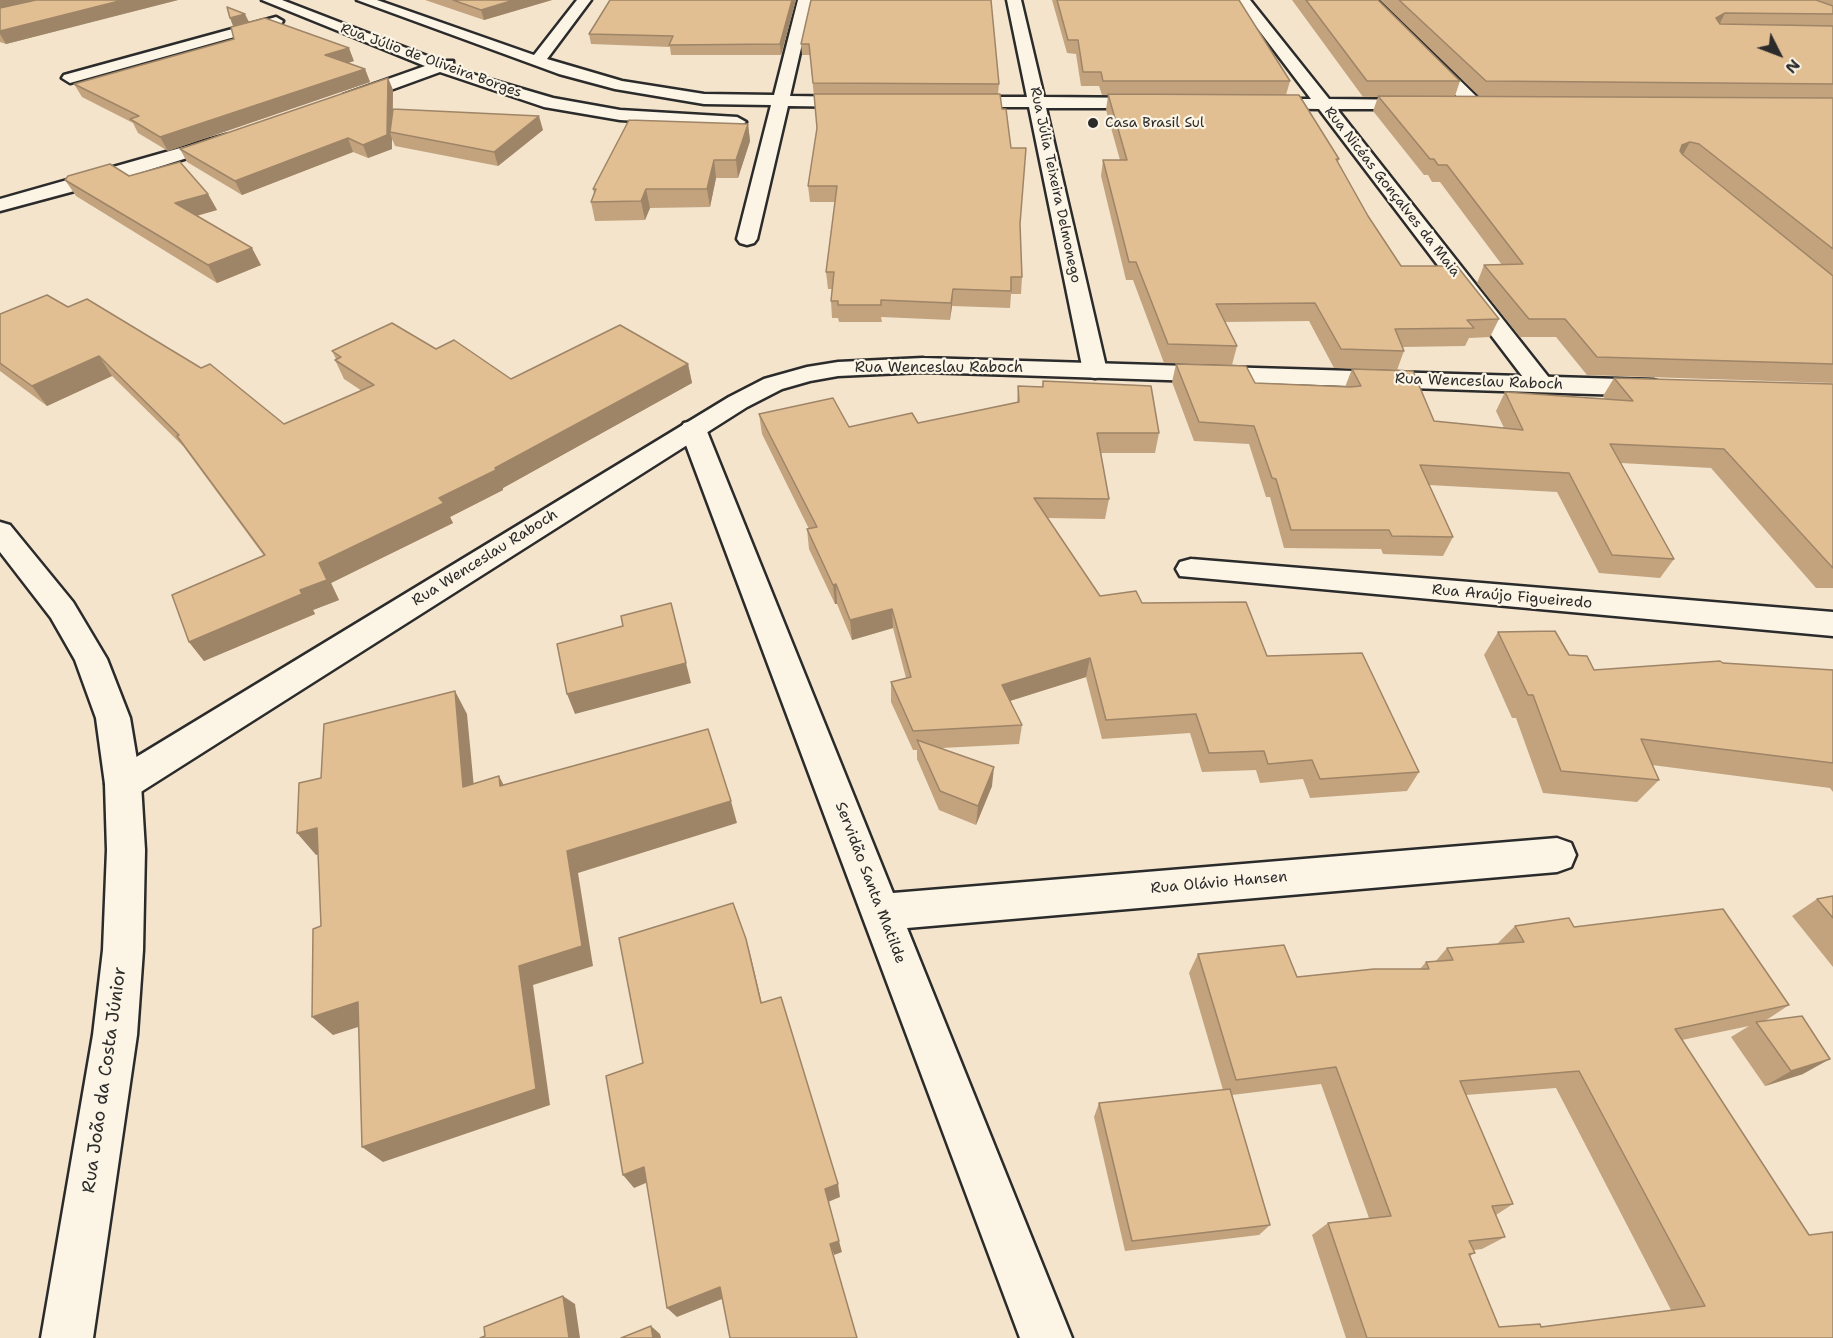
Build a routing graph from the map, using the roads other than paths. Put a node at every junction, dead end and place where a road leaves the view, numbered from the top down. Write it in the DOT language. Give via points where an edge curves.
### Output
graph roads {
  1 [pos="269,0"];
  2 [pos="364,0"];
  3 [pos="584,0"];
  4 [pos="805,0"];
  5 [pos="1014,0"];
  6 [pos="1243,0"];
  7 [pos="1370,0"];
  8 [pos="304,14"];
  9 [pos="495,47"];
  10 [pos="537,62"];
  11 [pos="440,66"];
  12 [pos="70,78"];
  13 [pos="780,101"];
  14 [pos="874,102"];
  15 [pos="944,102"];
  16 [pos="1037,103"];
  17 [pos="1168,103"];
  18 [pos="1240,104"];
  19 [pos="1323,104"];
  20 [pos="332,105"];
  21 [pos="775,122"];
  22 [pos="238,136"];
  23 [pos="0,205"];
  24 [pos="747,239"];
  25 [pos="1095,371"];
  26 [pos="1540,384"];
  27 [pos="1681,389"];
  28 [pos="693,429"];
  29 [pos="0,532"];
  30 [pos="1191,569"];
  31 [pos="1833,624"];
  32 [pos="123,784"];
  33 [pos="1557,855"];
  34 [pos="881,912"];
  35 [pos="67,1338"];
  36 [pos="1046,1338"];
  1 -- 8 [label="street, Rua Júlio de Oliveira Borges"];
  2 -- 9 [label="street"];
  3 -- 10 [label="street"];
  4 -- 13 [label="street"];
  5 -- 16 [label="street, Rua Júlia Teixeira Delmonego"];
  6 -- 19 [label="street, Rua Nicéas Gonçalves da Maia"];
  7 -- 19 [label="street" via="1481,105"];
  8 -- 11 [label="street, Rua Júlio de Oliveira Borges"];
  8 -- 12 [label="street"];
  9 -- 10 [label="street"];
  9 -- 11 [label="street"];
  10 -- 13 [label="street" via="589,79 659,93"];
  11 -- 20 [label="street"];
  11 -- 21 [label="street, Rua Júlio de Oliveira Borges" via="502,89 573,108 667,119"];
  13 -- 14 [label="street"];
  13 -- 21 [label="street"];
  15 -- 16 [label="street"];
  16 -- 17 [label="street"];
  16 -- 25 [label="street, Rua Júlia Teixeira Delmonego"];
  18 -- 19 [label="street"];
  19 -- 26 [label="street, Rua Nicéas Gonçalves da Maia"];
  21 -- 24 [label="street"];
  22 -- 23 [label="street"];
  25 -- 26 [label="street, Rua Wenceslau Raboch"];
  25 -- 28 [label="street, Rua Wenceslau Raboch" via="923,365 838,369 773,384"];
  26 -- 27 [label="street, Rua Wenceslau Raboch"];
  28 -- 32 [label="street, Rua Wenceslau Raboch"];
  28 -- 34 [label="street, Servidão Santa Matilde"];
  29 -- 32 [label="street, Rua João da Costa Júnior" via="62,610 91,659 113,718"];
  30 -- 31 [label="street, Rua Araújo Figueiredo"];
  32 -- 35 [label="street, Rua João da Costa Júnior" via="125,872 115,1035"];
  33 -- 34 [label="street, Rua Olávio Hansen"];
  34 -- 36 [label="street, Servidão Santa Matilde"];
}
